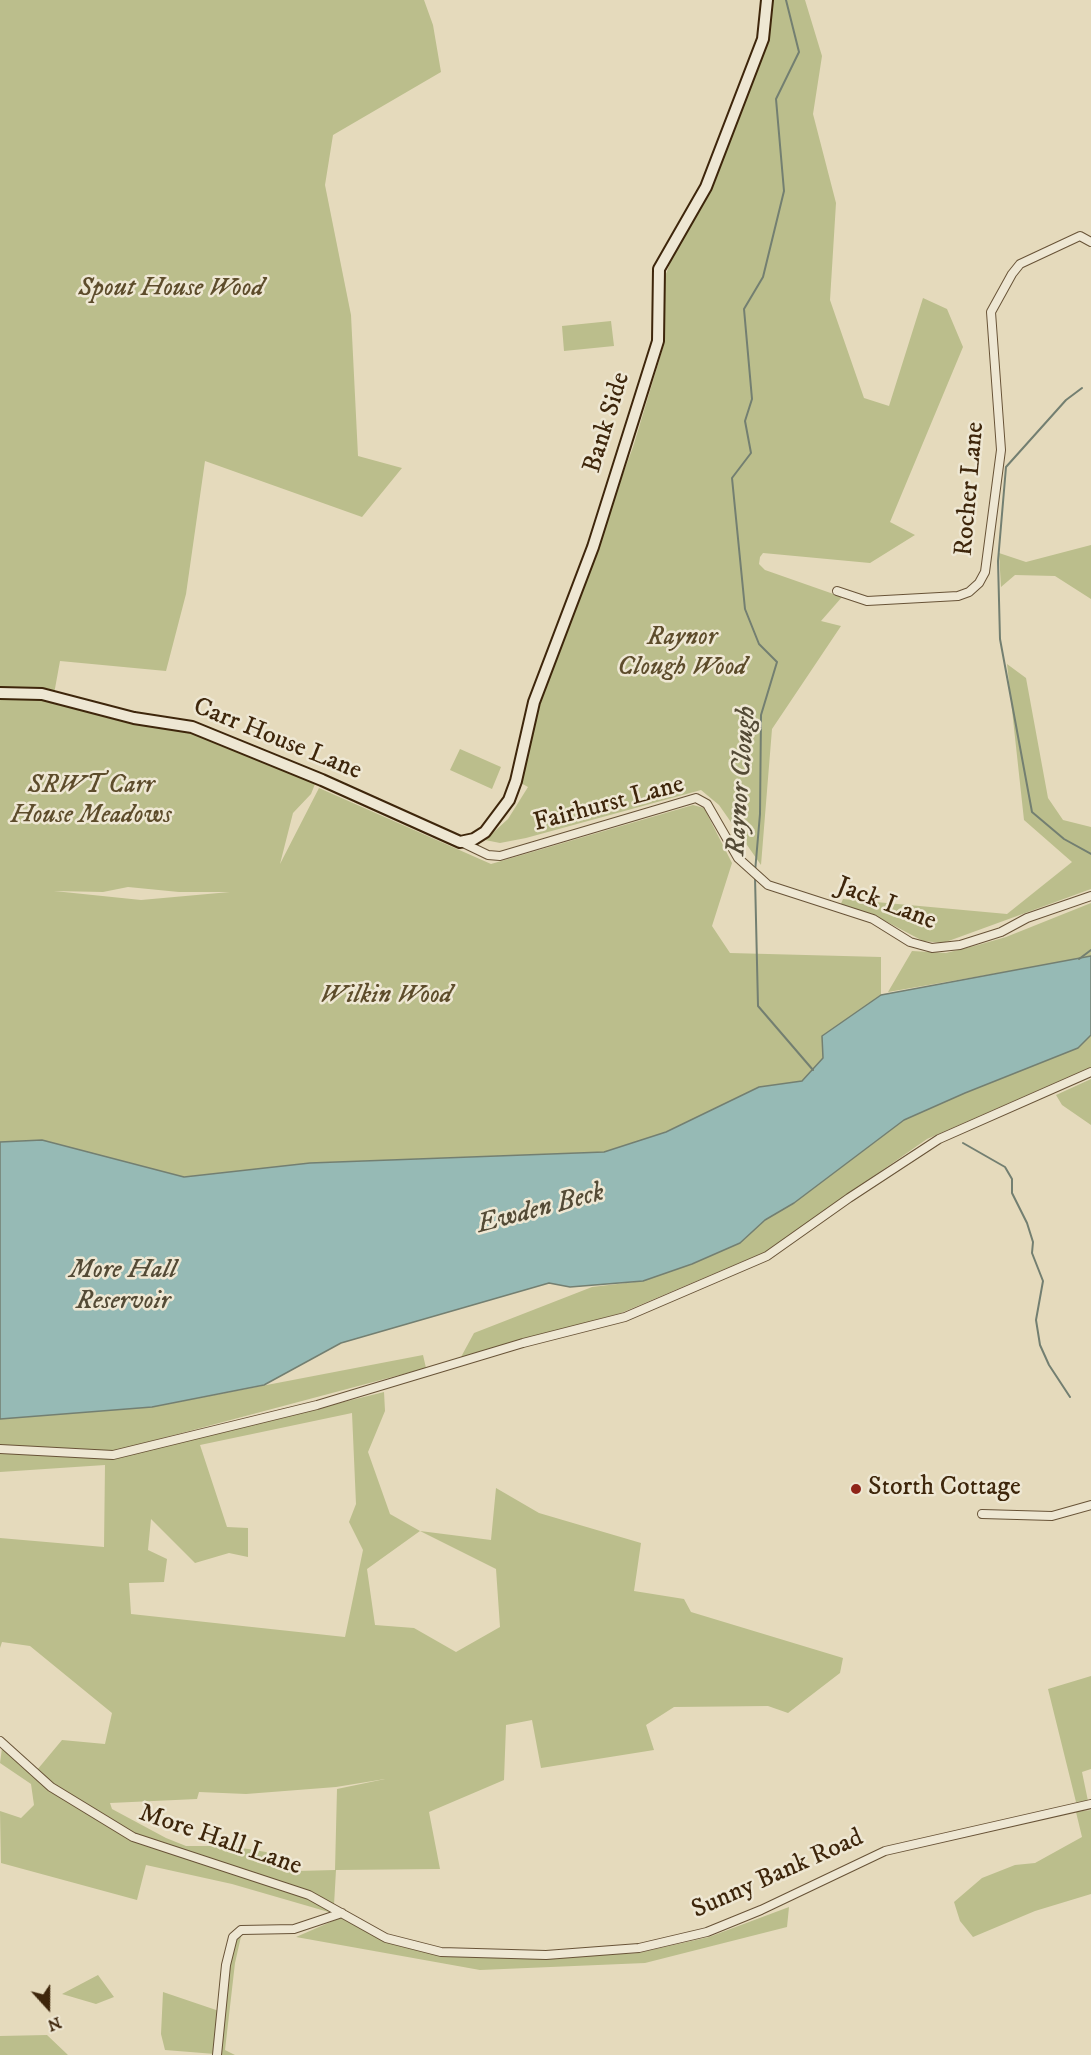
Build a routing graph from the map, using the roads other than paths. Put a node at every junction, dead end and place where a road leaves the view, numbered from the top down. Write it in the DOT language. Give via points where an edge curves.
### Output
graph roads {
  1 [pos="767,0"];
  2 [pos="1091,242"];
  3 [pos="837,591"];
  4 [pos="0,693"];
  5 [pos="460,842"];
  6 [pos="768,885"];
  7 [pos="1091,896"];
  8 [pos="1091,1072"];
  9 [pos="0,1449"];
  10 [pos="1091,1505"];
  11 [pos="982,1514"];
  12 [pos="0,1741"];
  13 [pos="1091,1804"];
  14 [pos="342,1913"];
  15 [pos="217,2055"];
  1 -- 5 [label="street, Bank Side" via="763,39 706,187 659,269 658,340 593,547 534,702 516,781 509,800 485,832"];
  2 -- 3 [label="street, Rocher Lane" via="1080,236 1020,264 991,312 1001,450 985,572 979,583 969,592 947,596 867,601"];
  4 -- 5 [label="street, Carr House Lane" via="42,694 207,732"];
  5 -- 6 [label="street, Fairhurst Lane" via="500,856 696,798 707,804 738,858"];
  6 -- 7 [label="street, Jack Lane" via="873,919 910,942 932,948 983,938"];
  8 -- 9 [label="street" via="939,1139 767,1256 625,1317 523,1343 317,1405 113,1455"];
  10 -- 11 [label="street" via="1052,1516"];
  12 -- 14 [label="street, More Hall Lane" via="51,1787 134,1837 309,1895"];
  13 -- 14 [label="street, Sunny Bank Road" via="885,1851 707,1932 639,1948 546,1955 441,1952 386,1938"];
  14 -- 15 [label="street" via="294,1929 241,1930 233,1937 226,1965"];
}
